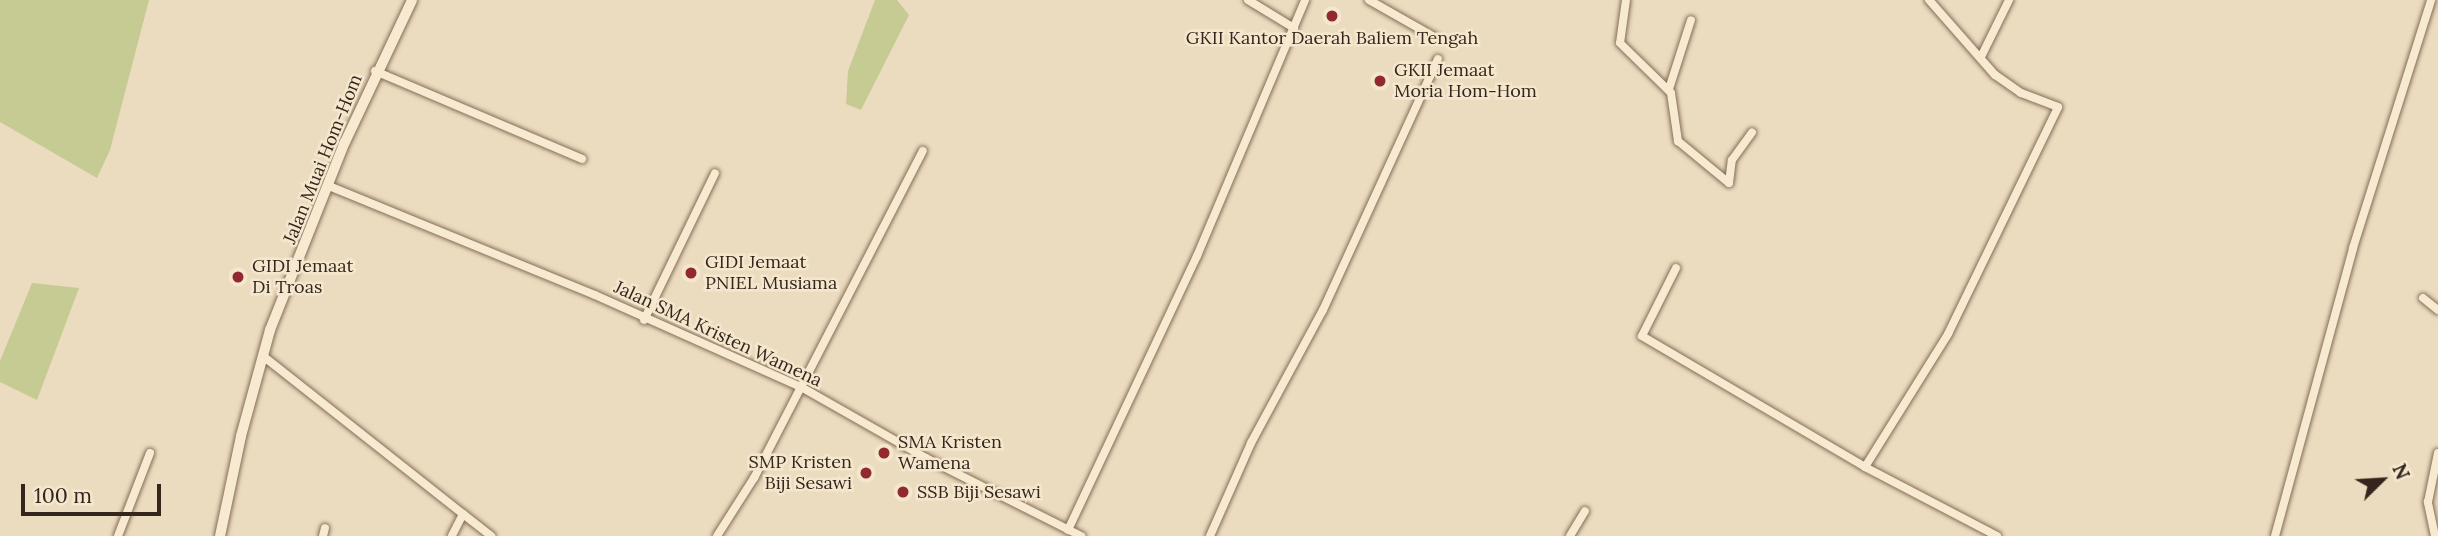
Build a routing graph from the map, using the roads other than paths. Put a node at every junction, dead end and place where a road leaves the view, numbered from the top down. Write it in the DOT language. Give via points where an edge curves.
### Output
graph roads {
  1 [pos="412,0"];
  2 [pos="1248,0"];
  3 [pos="1305,0"];
  4 [pos="1369,0"];
  5 [pos="1626,0"];
  6 [pos="1930,0"];
  7 [pos="2009,0"];
  8 [pos="2431,0"];
  9 [pos="1691,20"];
  10 [pos="1294,28"];
  11 [pos="1436,38"];
  12 [pos="1981,57"];
  13 [pos="1438,60"];
  14 [pos="375,71"];
  15 [pos="1669,89"];
  16 [pos="1752,132"];
  17 [pos="923,151"];
  18 [pos="582,159"];
  19 [pos="715,173"];
  20 [pos="329,186"];
  21 [pos="1676,268"];
  22 [pos="2423,299"];
  23 [pos="2438,310"];
  24 [pos="644,320"];
  25 [pos="263,356"];
  26 [pos="801,387"];
  27 [pos="150,453"];
  28 [pos="2438,453"];
  29 [pos="1865,467"];
  30 [pos="1584,510"];
  31 [pos="463,514"];
  32 [pos="1068,530"];
  33 [pos="118,536"];
  34 [pos="220,536"];
  35 [pos="452,536"];
  36 [pos="491,536"];
  37 [pos="717,536"];
  38 [pos="1081,536"];
  39 [pos="1210,536"];
  40 [pos="1570,536"];
  41 [pos="1997,536"];
  42 [pos="2275,536"];
  43 [pos="2435,536"];
  1 -- 14 [label="street, Jalan Muai Hom-Hom"];
  2 -- 10 [label="street"];
  3 -- 10 [label="street"];
  4 -- 11 [label="street"];
  5 -- 15 [label="street" via="1620,43"];
  6 -- 12 [label="street"];
  7 -- 12 [label="street"];
  8 -- 42 [label="street" via="2353,248"];
  9 -- 15 [label="street"];
  10 -- 32 [label="street" via="1197,256"];
  12 -- 29 [label="street" via="2004,81 2058,107 1948,334"];
  13 -- 39 [label="street" via="1323,310 1251,443"];
  14 -- 18 [label="street"];
  14 -- 20 [label="street, Jalan Muai Hom-Hom"];
  15 -- 16 [label="street" via="1678,141 1729,183 1732,160"];
  17 -- 26 [label="street"];
  19 -- 24 [label="street"];
  20 -- 24 [label="street, Jalan SMA Kristen Wamena" via="595,295"];
  20 -- 25 [label="street, Jalan Muai Hom-Hom"];
  21 -- 29 [label="street" via="1642,336"];
  22 -- 23 [label="street"];
  24 -- 26 [label="street, Jalan SMA Kristen Wamena"];
  25 -- 31 [label="street"];
  25 -- 34 [label="street, Jalan Muai Hom-Hom"];
  26 -- 32 [label="street, Jalan SMA Kristen Wamena"];
  26 -- 37 [label="street" via="754,478"];
  27 -- 33 [label="street"];
  28 -- 43 [label="street" via="2428,502"];
  29 -- 41 [label="street"];
  30 -- 40 [label="street"];
  31 -- 35 [label="street"];
  31 -- 36 [label="street"];
  32 -- 38 [label="street, Jalan SMA Kristen Wamena"];
}
